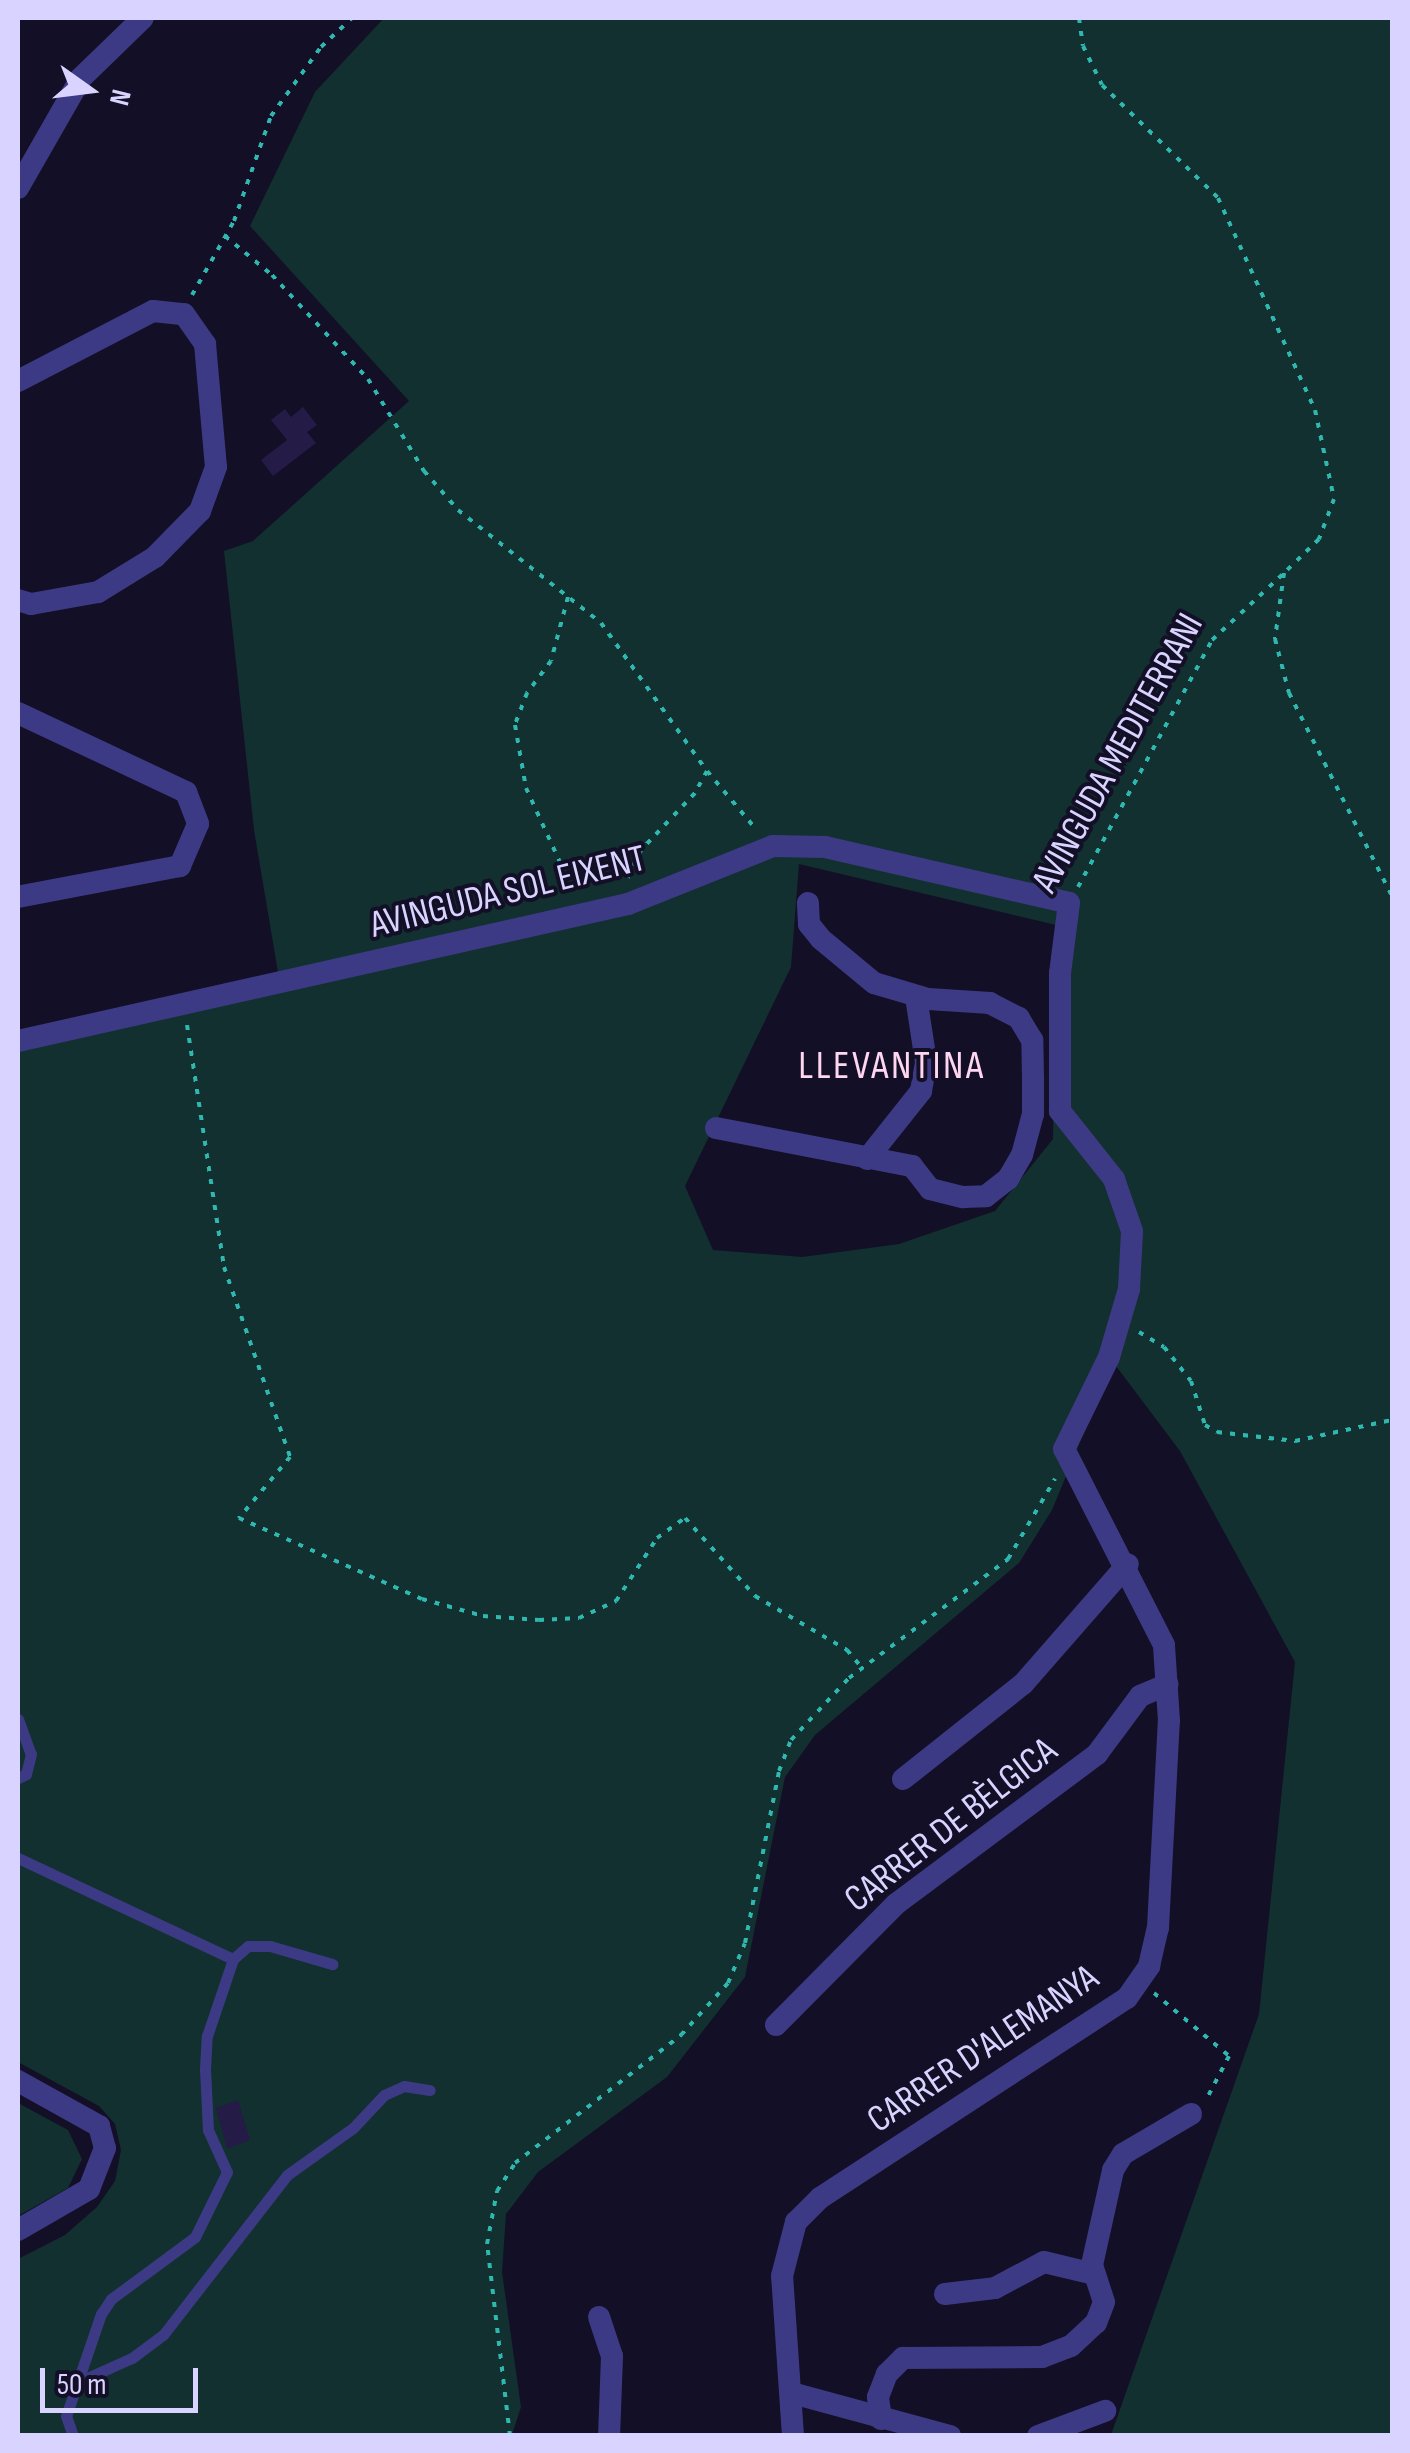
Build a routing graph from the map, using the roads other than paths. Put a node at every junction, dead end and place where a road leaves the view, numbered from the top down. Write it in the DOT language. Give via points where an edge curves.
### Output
graph roads {
  1 [pos="143,18"];
  2 [pos="18,188"];
  3 [pos="18,380"];
  4 [pos="18,600"];
  5 [pos="18,714"];
  6 [pos="18,897"];
  7 [pos="808,903"];
  8 [pos="1069,903"];
  9 [pos="916,996"];
  10 [pos="18,1041"];
  11 [pos="1060,1111"];
  12 [pos="1034,1114"];
  13 [pos="716,1128"];
  14 [pos="867,1159"];
  15 [pos="1128,1564"];
  16 [pos="1168,1684"];
  17 [pos="18,1718"];
  18 [pos="18,1778"];
  19 [pos="902,1780"];
  20 [pos="18,1858"];
  21 [pos="233,1959"];
  22 [pos="332,1964"];
  23 [pos="776,2025"];
  24 [pos="18,2081"];
  25 [pos="430,2090"];
  26 [pos="1191,2114"];
  27 [pos="18,2230"];
  28 [pos="1094,2274"];
  29 [pos="945,2294"];
  30 [pos="599,2317"];
  31 [pos="76,2382"];
  32 [pos="792,2393"];
  33 [pos="1106,2411"];
  34 [pos="882,2419"];
  35 [pos="73,2436"];
  36 [pos="609,2436"];
  37 [pos="793,2436"];
  38 [pos="950,2436"];
  39 [pos="1038,2436"];
  1 -- 2 [label="street" via="82,78"];
  3 -- 4 [label="street" via="152,311 184,314 206,344 216,467 200,511 155,556 98,592 31,604"];
  5 -- 6 [label="street" via="186,792 198,824 180,866"];
  7 -- 9 [label="street" via="809,924 848,966"];
  8 -- 10 [label="street, AVINGUDA SOL EIXENT" via="825,846 766,848 628,904"];
  8 -- 11 [label="street, AVINGUDA MEDITERRANI" via="1060,973"];
  9 -- 12 [label="street" via="990,1003 1019,1018 1032,1040"];
  9 -- 14 [label="street" via="926,1062 922,1090"];
  11 -- 12 [label="street"];
  11 -- 15 [label="street, CARRER D'ALEMANYA" via="1114,1179 1132,1231 1120,1320 1064,1449"];
  12 -- 14 [label="street" via="1022,1155 986,1196 930,1188 912,1166"];
  13 -- 14 [label="street"];
  15 -- 16 [label="street, CARRER D'ALEMANYA" via="1164,1645"];
  15 -- 19 [label="street" via="1023,1684"];
  16 -- 23 [label="street, CARRER DE BÈLGICA" via="1140,1696 1098,1754 896,1904"];
  16 -- 32 [label="street, CARRER D'ALEMANYA" via="1158,1928 1139,1980 1127,1998 820,2198 796,2222 782,2276"];
  17 -- 18 [label="lane" via="31,1754 26,1774"];
  20 -- 21 [label="lane"];
  21 -- 22 [label="lane" via="248,1946 270,1946"];
  21 -- 31 [label="lane" via="207,2036 205,2069 208,2130 227,2172 196,2237 110,2299"];
  24 -- 27 [label="street" via="100,2126 105,2148 88,2189"];
  25 -- 31 [label="lane" via="404,2086 384,2095 353,2128 287,2175 163,2335 132,2358"];
  26 -- 28 [label="street" via="1117,2161"];
  28 -- 29 [label="street" via="1044,2262 995,2288"];
  28 -- 34 [label="street" via="1104,2302 1096,2324 1072,2346 1042,2357 903,2358 878,2397"];
  30 -- 36 [label="street" via="612,2356"];
  31 -- 35 [label="lane" via="66,2416"];
  32 -- 34 [label="street"];
  32 -- 37 [label="street, CARRER D'ALEMANYA"];
  33 -- 39 [label="street"];
  34 -- 38 [label="street"];
}
